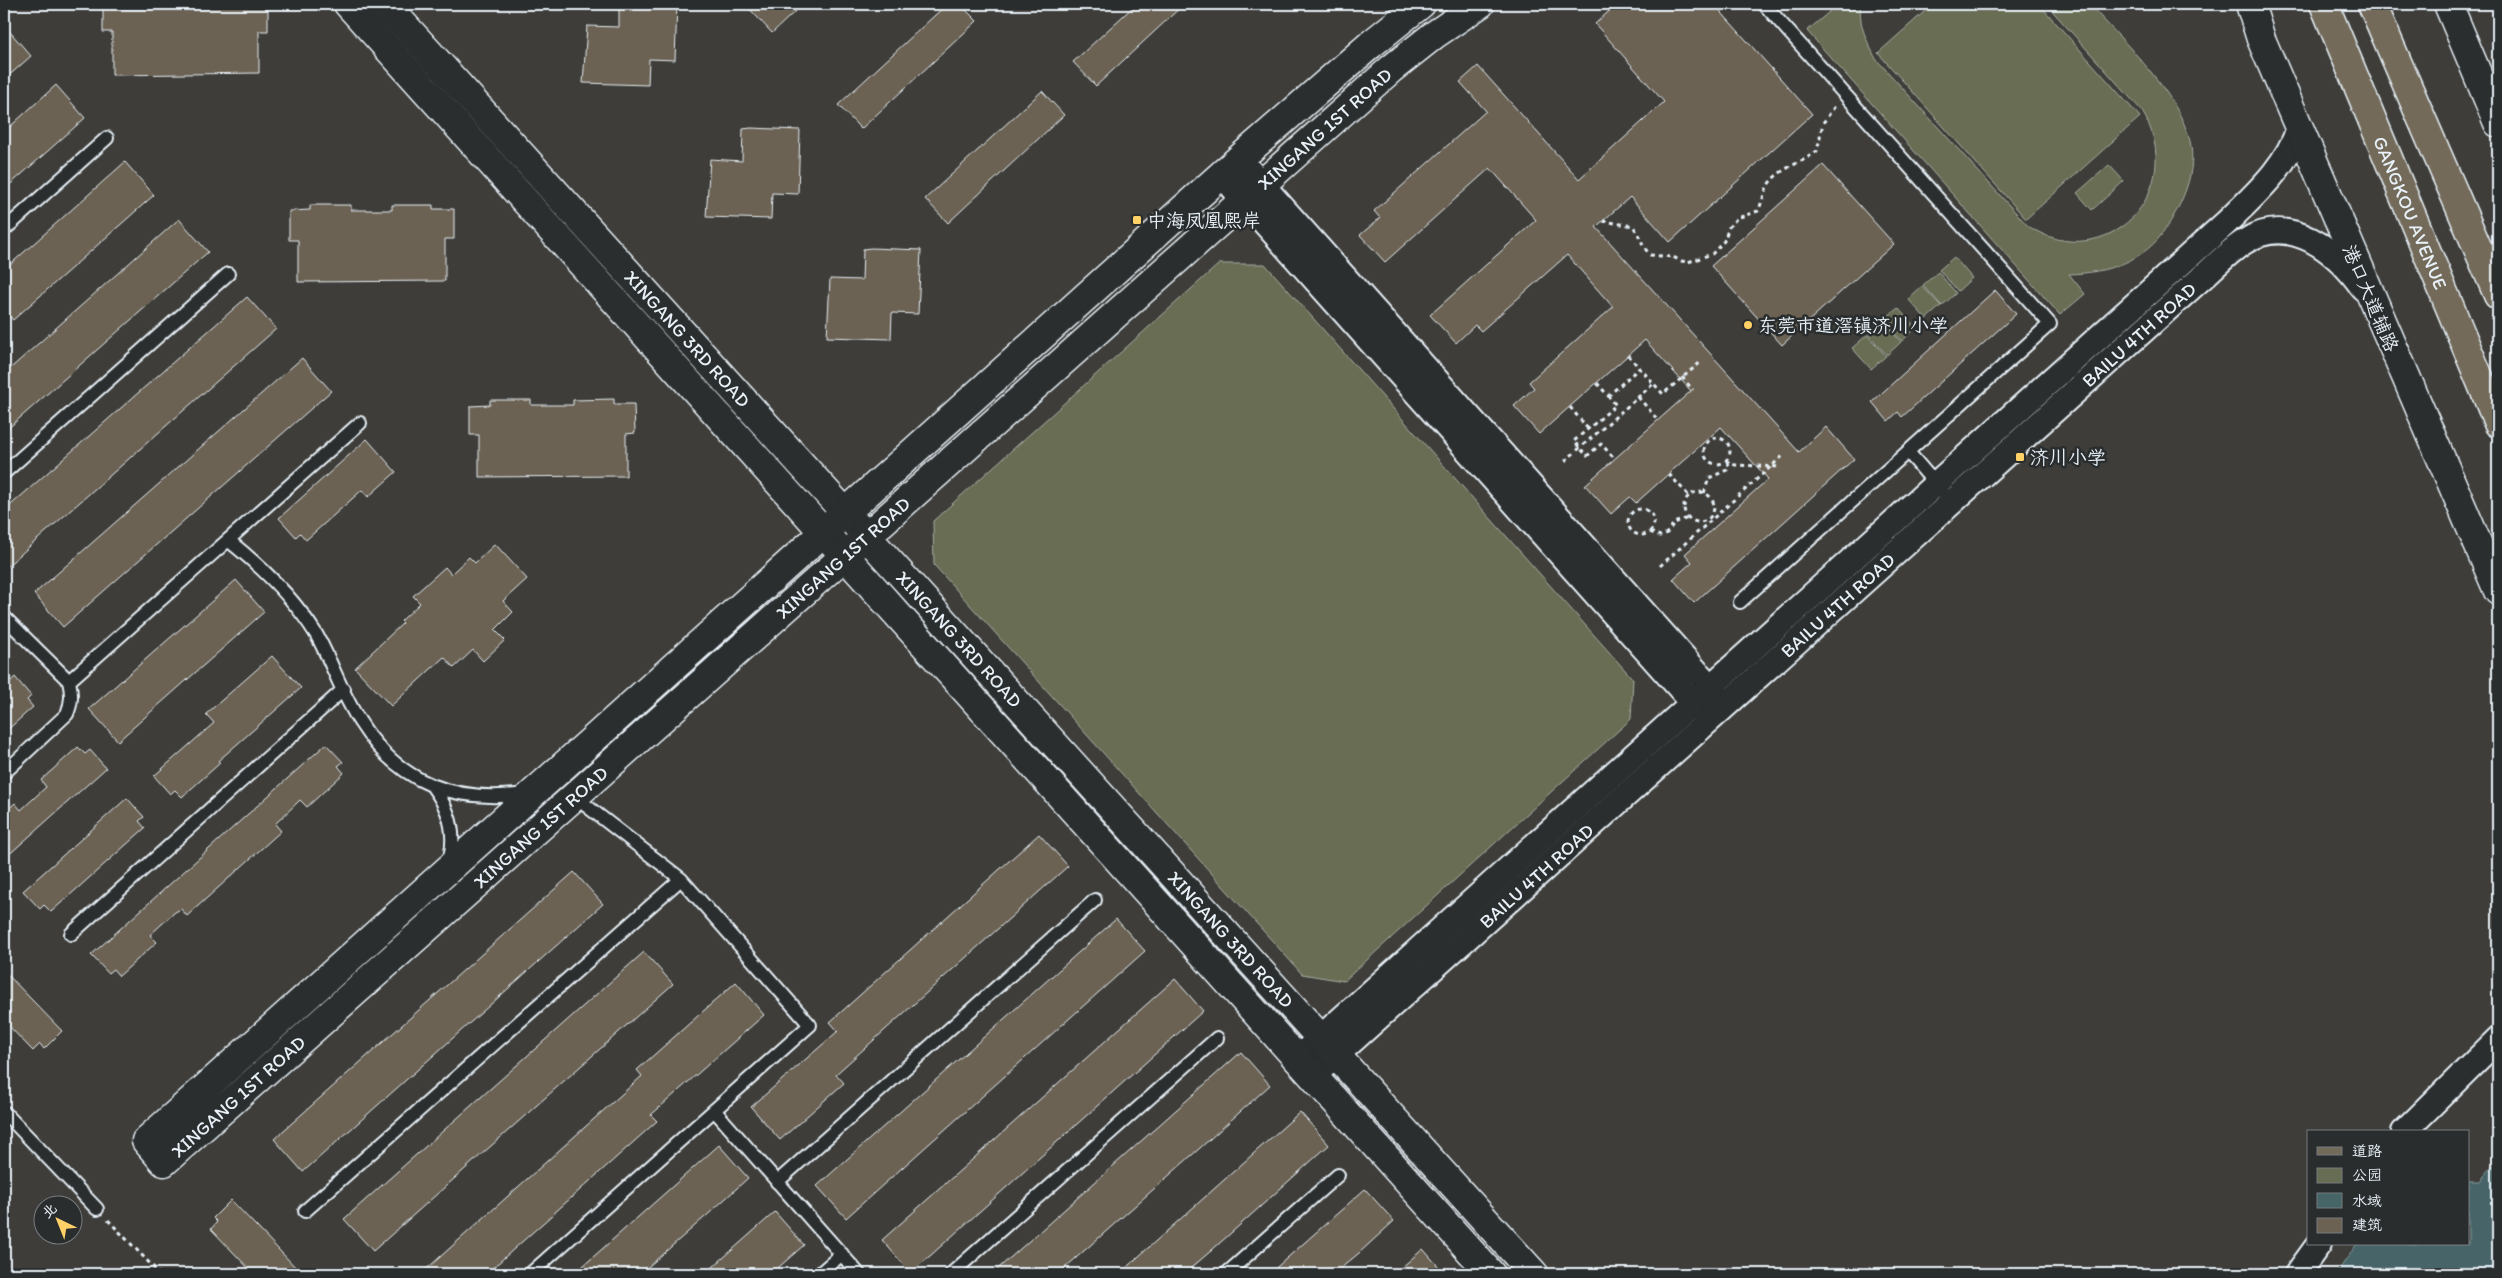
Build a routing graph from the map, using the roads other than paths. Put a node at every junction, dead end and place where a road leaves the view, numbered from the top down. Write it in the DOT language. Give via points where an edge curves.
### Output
graph roads {
  1 [pos="348,4"];
  2 [pos="385,4"];
  3 [pos="1421,4"];
  4 [pos="1480,4"];
  5 [pos="1764,4"];
  6 [pos="2250,4"];
  7 [pos="2324,4"];
  8 [pos="2372,4"];
  9 [pos="2448,4"];
  10 [pos="2498,123"];
  11 [pos="2299,128"];
  12 [pos="107,138"];
  13 [pos="1230,167"];
  14 [pos="1253,192"];
  15 [pos="4,230"];
  16 [pos="228,274"];
  17 [pos="2498,295"];
  18 [pos="2374,304"];
  19 [pos="2498,422"];
  20 [pos="360,424"];
  21 [pos="1908,452"];
  22 [pos="4,473"];
  23 [pos="1936,485"];
  24 [pos="1951,502"];
  25 [pos="844,512"];
  26 [pos="822,532"];
  27 [pos="867,537"];
  28 [pos="228,540"];
  29 [pos="845,557"];
  30 [pos="2498,591"];
  31 [pos="1740,602"];
  32 [pos="4,618"];
  33 [pos="69,681"];
  34 [pos="344,689"];
  35 [pos="1718,696"];
  36 [pos="1701,712"];
  37 [pos="4,773"];
  38 [pos="432,787"];
  39 [pos="531,794"];
  40 [pos="575,797"];
  41 [pos="444,871"];
  42 [pos="680,879"];
  43 [pos="1095,900"];
  44 [pos="71,934"];
  45 [pos="1217,1038"];
  46 [pos="2498,1039"];
  47 [pos="1327,1048"];
  48 [pos="1305,1068"];
  49 [pos="714,1110"];
  50 [pos="4,1112"];
  51 [pos="2406,1130"];
  52 [pos="1338,1175"];
  53 [pos="777,1182"];
  54 [pos="97,1209"];
  55 [pos="306,1211"];
  56 [pos="2317,1246"];
  57 [pos="842,1254"];
  58 [pos="530,1274"];
  59 [pos="819,1274"];
  60 [pos="859,1274"];
  61 [pos="951,1274"];
  62 [pos="1226,1274"];
  63 [pos="1491,1274"];
  64 [pos="1534,1274"];
  65 [pos="2297,1274"];
  1 -- 26 [label="street, XINGANG 3RD ROAD"];
  2 -- 25 [label="street, XINGANG 3RD ROAD"];
  3 -- 13 [label="street, XINGANG 1ST ROAD" via="1362,51"];
  4 -- 14 [label="street, XINGANG 1ST ROAD" via="1391,69"];
  5 -- 21 [label="lane" via="2050,324"];
  6 -- 11 [label="street, 港口大道辅路" via="2261,39"];
  7 -- 19 [label="main road, GANGKOU AVENUE"];
  8 -- 17 [label="main road"];
  9 -- 10 [label="street"];
  11 -- 18 [label="street, 港口大道辅路"];
  11 -- 23 [label="street, BAILU 4TH ROAD" via="2275,173 2226,222"];
  12 -- 15 [label="lane"];
  13 -- 14 [label="street"];
  13 -- 25 [label="street, XINGANG 1ST ROAD"];
  14 -- 27 [label="street, XINGANG 1ST ROAD"];
  14 -- 35 [label="street"];
  14 -- 36 [label="street"];
  16 -- 22 [label="lane"];
  18 -- 24 [label="street, BAILU 4TH ROAD" via="2359,283 2321,244 2300,234 2280,231 2244,241"];
  18 -- 30 [label="street, 港口大道辅路"];
  20 -- 28 [label="lane"];
  21 -- 23 [label="lane"];
  21 -- 31 [label="lane"];
  23 -- 24 [label="lane"];
  23 -- 35 [label="street, BAILU 4TH ROAD"];
  24 -- 35 [label="street, BAILU 4TH ROAD"];
  25 -- 26 [label="street, XINGANG 1ST ROAD"];
  25 -- 27 [label="street, XINGANG 3RD ROAD"];
  26 -- 29 [label="street, XINGANG 3RD ROAD"];
  26 -- 39 [label="street, XINGANG 1ST ROAD"];
  27 -- 29 [label="street, XINGANG 1ST ROAD"];
  27 -- 47 [label="street, XINGANG 3RD ROAD"];
  28 -- 33 [label="lane"];
  28 -- 34 [label="lane" via="276,582 296,607 330,660"];
  29 -- 40 [label="street, XINGANG 1ST ROAD"];
  29 -- 48 [label="street, XINGANG 3RD ROAD"];
  32 -- 33 [label="lane"];
  33 -- 37 [label="lane" via="72,692 67,714"];
  34 -- 38 [label="lane" via="360,722 382,751 410,775"];
  34 -- 44 [label="lane"];
  35 -- 36 [label="street, BAILU 4TH ROAD"];
  36 -- 47 [label="street, BAILU 4TH ROAD"];
  38 -- 39 [label="lane" via="478,796"];
  38 -- 41 [label="lane" via="444,801 453,836 451,854"];
  39 -- 41 [label="street, XINGANG 1ST ROAD"];
  40 -- 41 [label="street, XINGANG 1ST ROAD" via="164,1162 146,1141"];
  40 -- 42 [label="lane"];
  42 -- 49 [label="lane" via="810,1025"];
  42 -- 55 [label="lane"];
  43 -- 53 [label="lane"];
  45 -- 61 [label="lane"];
  46 -- 51 [label="street"];
  47 -- 48 [label="street, BAILU 4TH ROAD"];
  47 -- 64 [label="street, XINGANG 3RD ROAD"];
  48 -- 63 [label="street, XINGANG 3RD ROAD"];
  49 -- 53 [label="lane"];
  49 -- 58 [label="lane"];
  50 -- 54 [label="lane"];
  52 -- 62 [label="lane"];
  53 -- 57 [label="lane"];
  56 -- 65 [label="street"];
  57 -- 59 [label="lane"];
  57 -- 60 [label="lane"];
}
